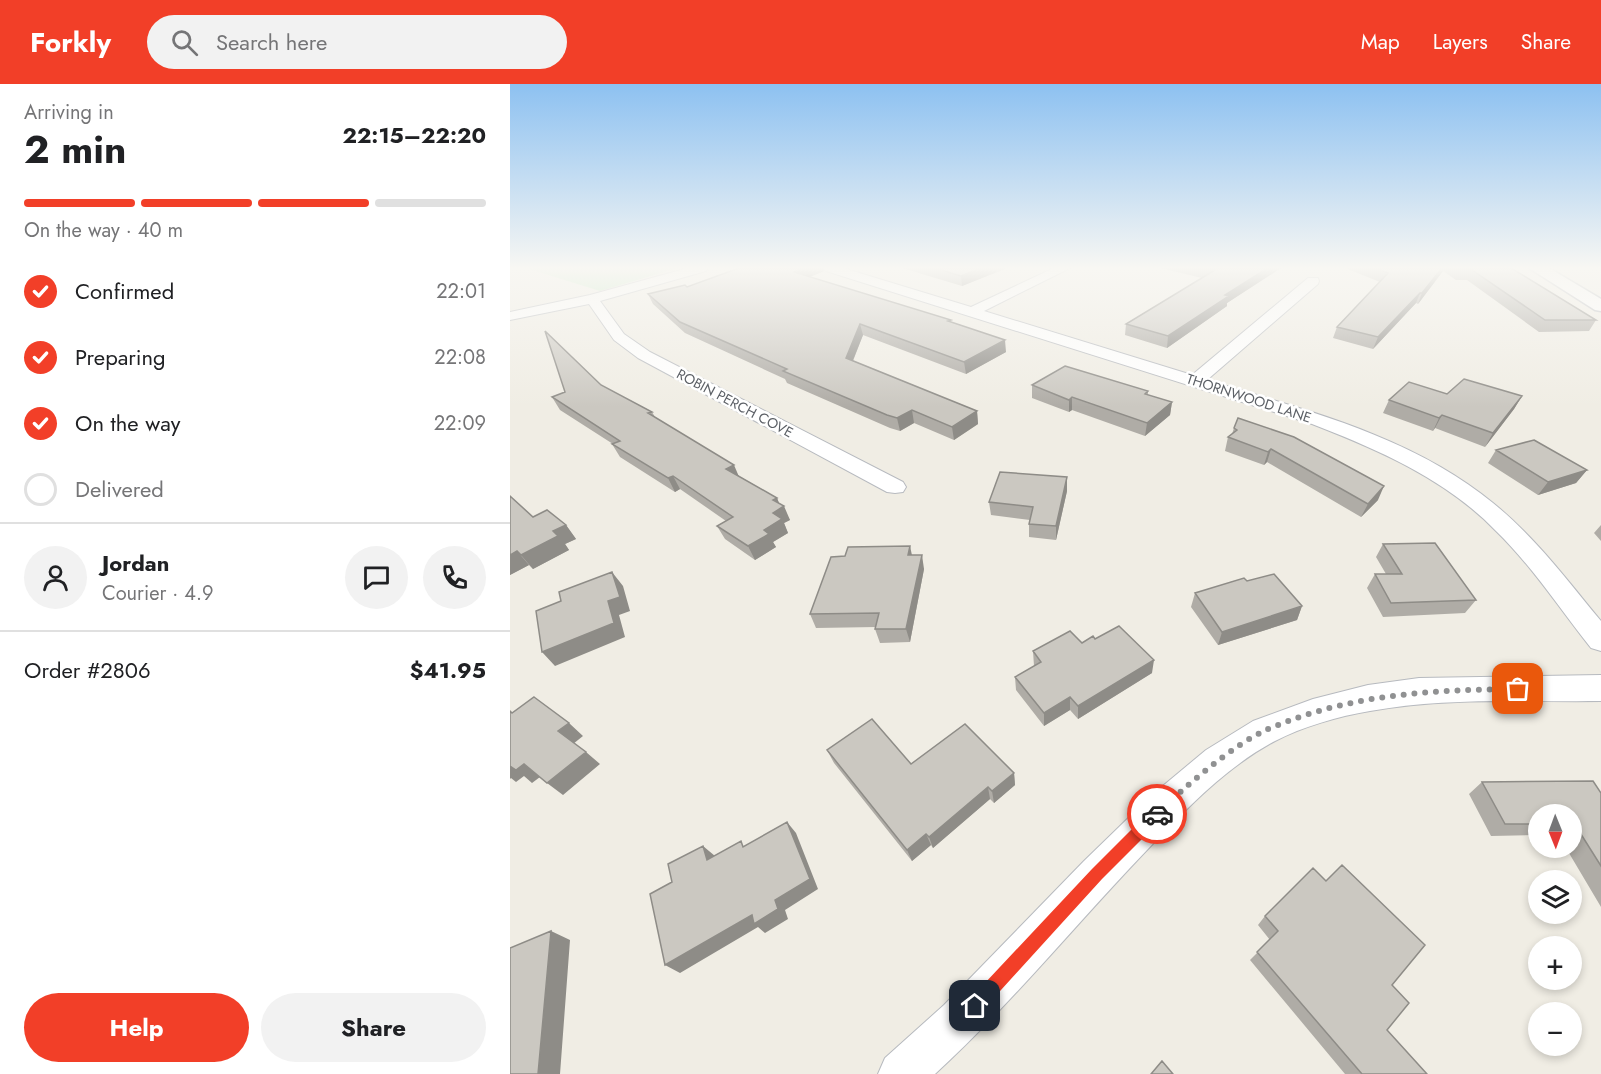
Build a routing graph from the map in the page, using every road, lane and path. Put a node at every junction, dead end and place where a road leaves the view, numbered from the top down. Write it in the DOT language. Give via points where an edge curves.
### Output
graph roads {
  1 [pos="603,314"];
  2 [pos="979,314"];
  3 [pos="1274,314"];
  4 [pos="1195,381"];
  5 [pos="895,487"];
  6 [pos="1601,640"];
  7 [pos="1601,688"];
  8 [pos="901,1074"];
  1 -- 5 [label="street, ROBIN PERCH COVE" via="619,337 644,355"];
  2 -- 4 [label="street, THORNWOOD LANE"];
  3 -- 4 [label="street"];
  4 -- 6 [label="street, THORNWOOD LANE" via="1352,432 1430,471 1503,524"];
  7 -- 8 [label="street" via="1476,689 1388,695 1313,713 1264,731 1218,761 1164,807 960,1021"];
}
